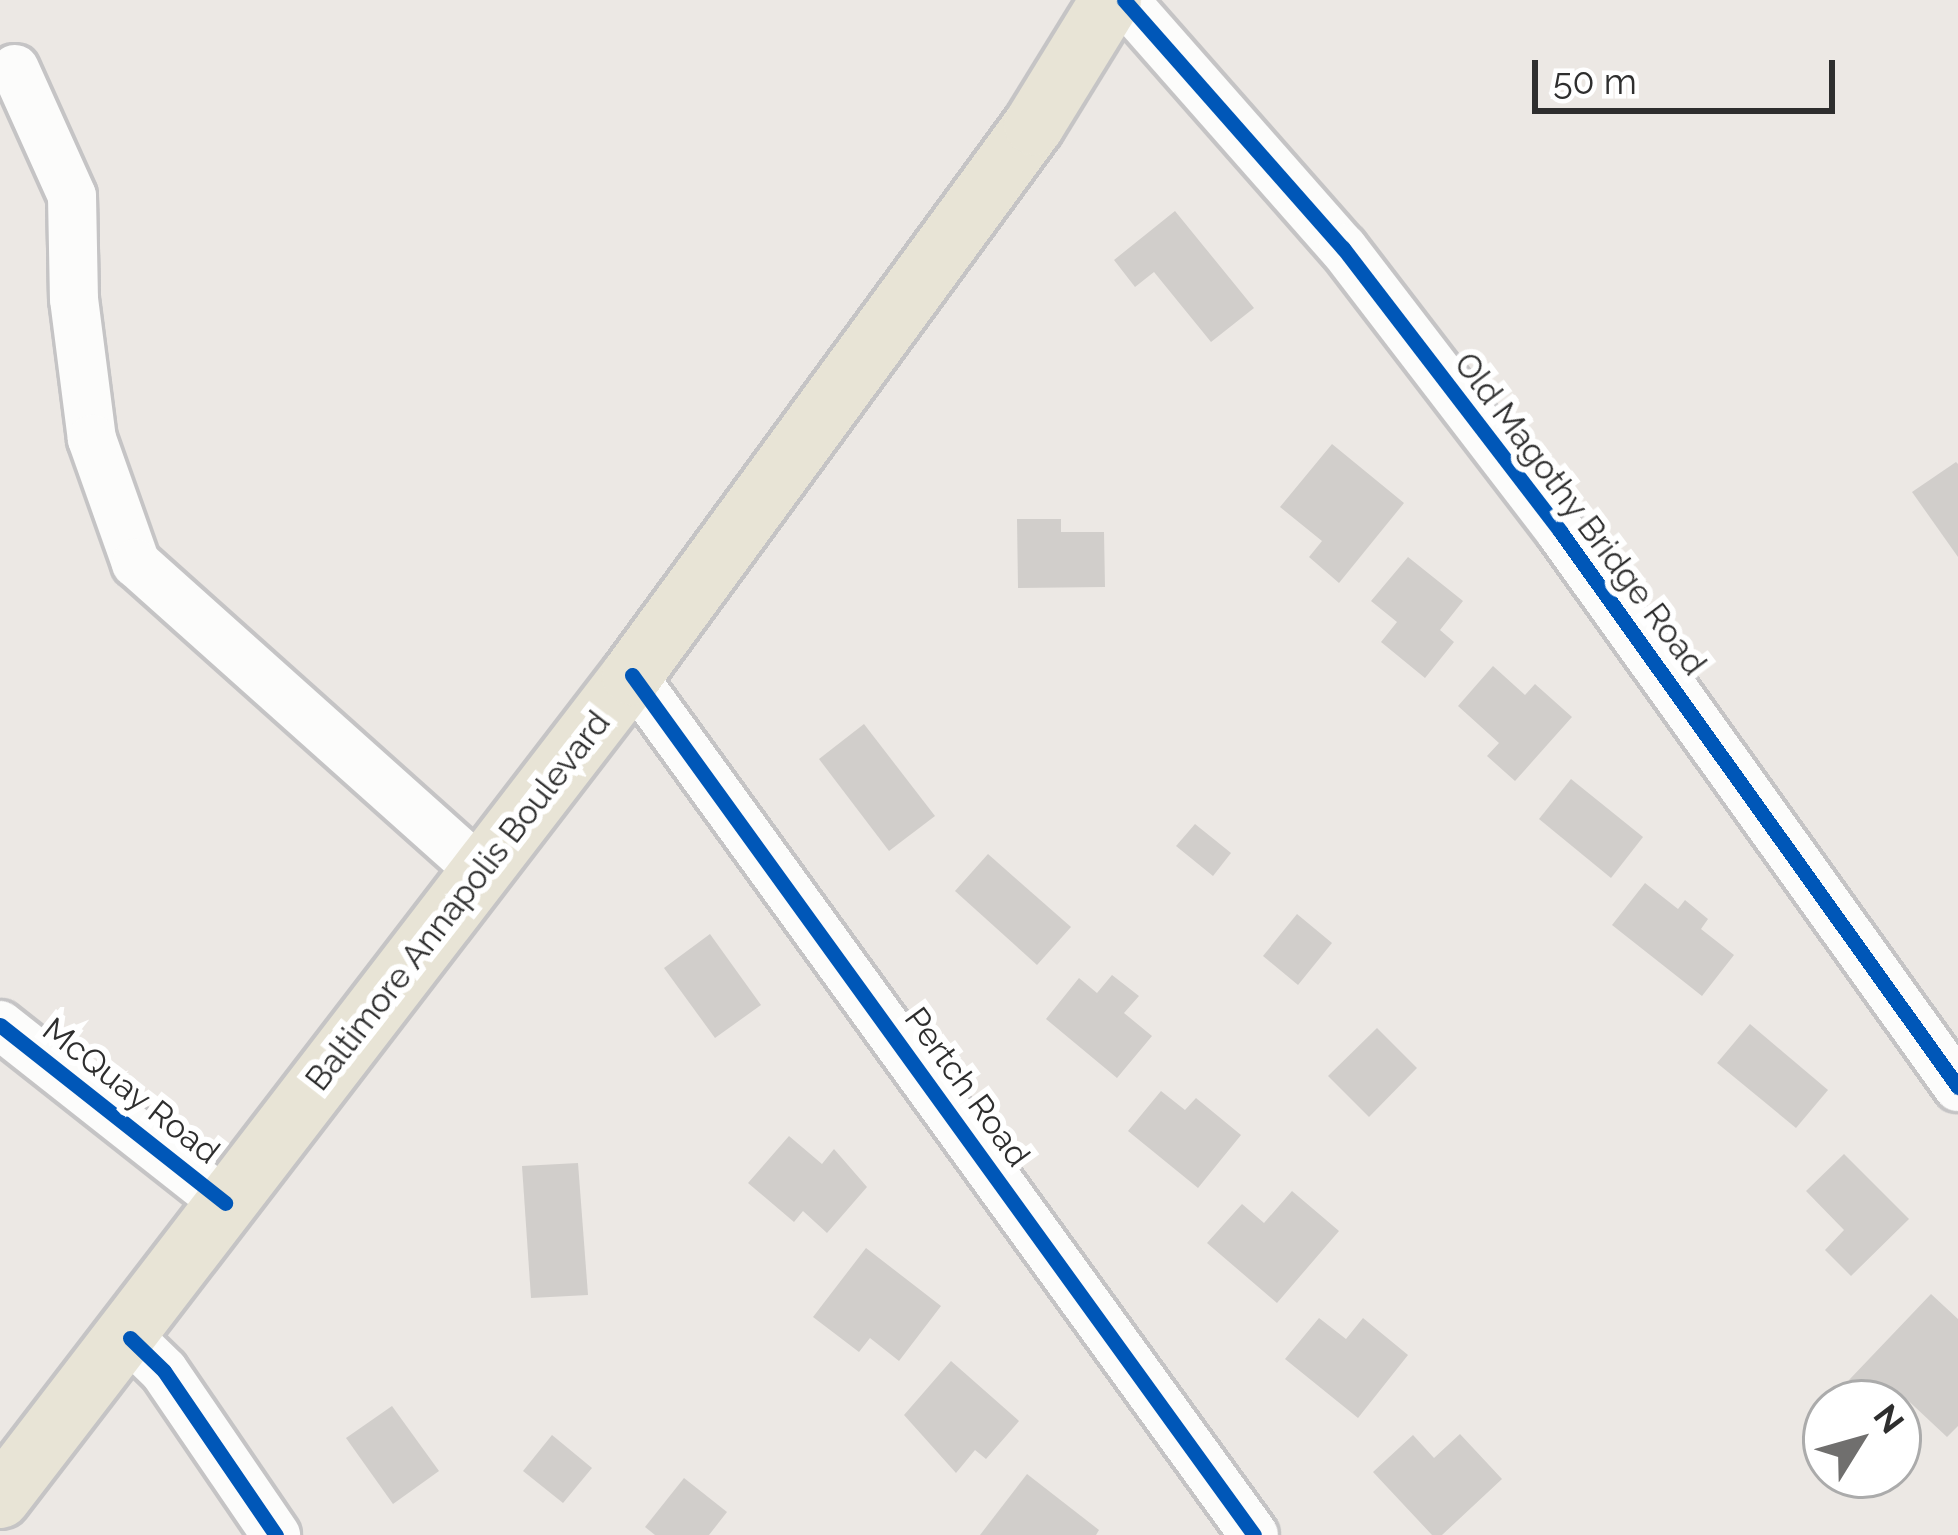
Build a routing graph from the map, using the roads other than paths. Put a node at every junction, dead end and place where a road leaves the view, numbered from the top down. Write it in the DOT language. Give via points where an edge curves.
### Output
graph roads {
  1 [pos="1111,0"];
  2 [pos="1124,0"];
  3 [pos="15,70"];
  4 [pos="632,675"];
  5 [pos="481,872"];
  6 [pos="0,1025"];
  7 [pos="1958,1088"];
  8 [pos="225,1203"];
  9 [pos="130,1338"];
  10 [pos="0,1498"];
  11 [pos="276,1535"];
  12 [pos="1254,1535"];
  1 -- 4 [label="main road, Baltimore Annapolis Boulevard" via="1034,125"];
  2 -- 7 [label="street, Old Magothy Bridge Road" via="1358,267 1560,531"];
  3 -- 5 [label="street" via="72,196 74,298 92,439 136,563"];
  4 -- 5 [label="main road, Baltimore Annapolis Boulevard"];
  4 -- 12 [label="street, Pertch Road"];
  5 -- 8 [label="main road, Baltimore Annapolis Boulevard"];
  6 -- 8 [label="street, McQuay Road"];
  8 -- 9 [label="main road, Baltimore Annapolis Boulevard"];
  9 -- 10 [label="main road, Baltimore Annapolis Boulevard"];
  9 -- 11 [label="street" via="164,1371"];
}
